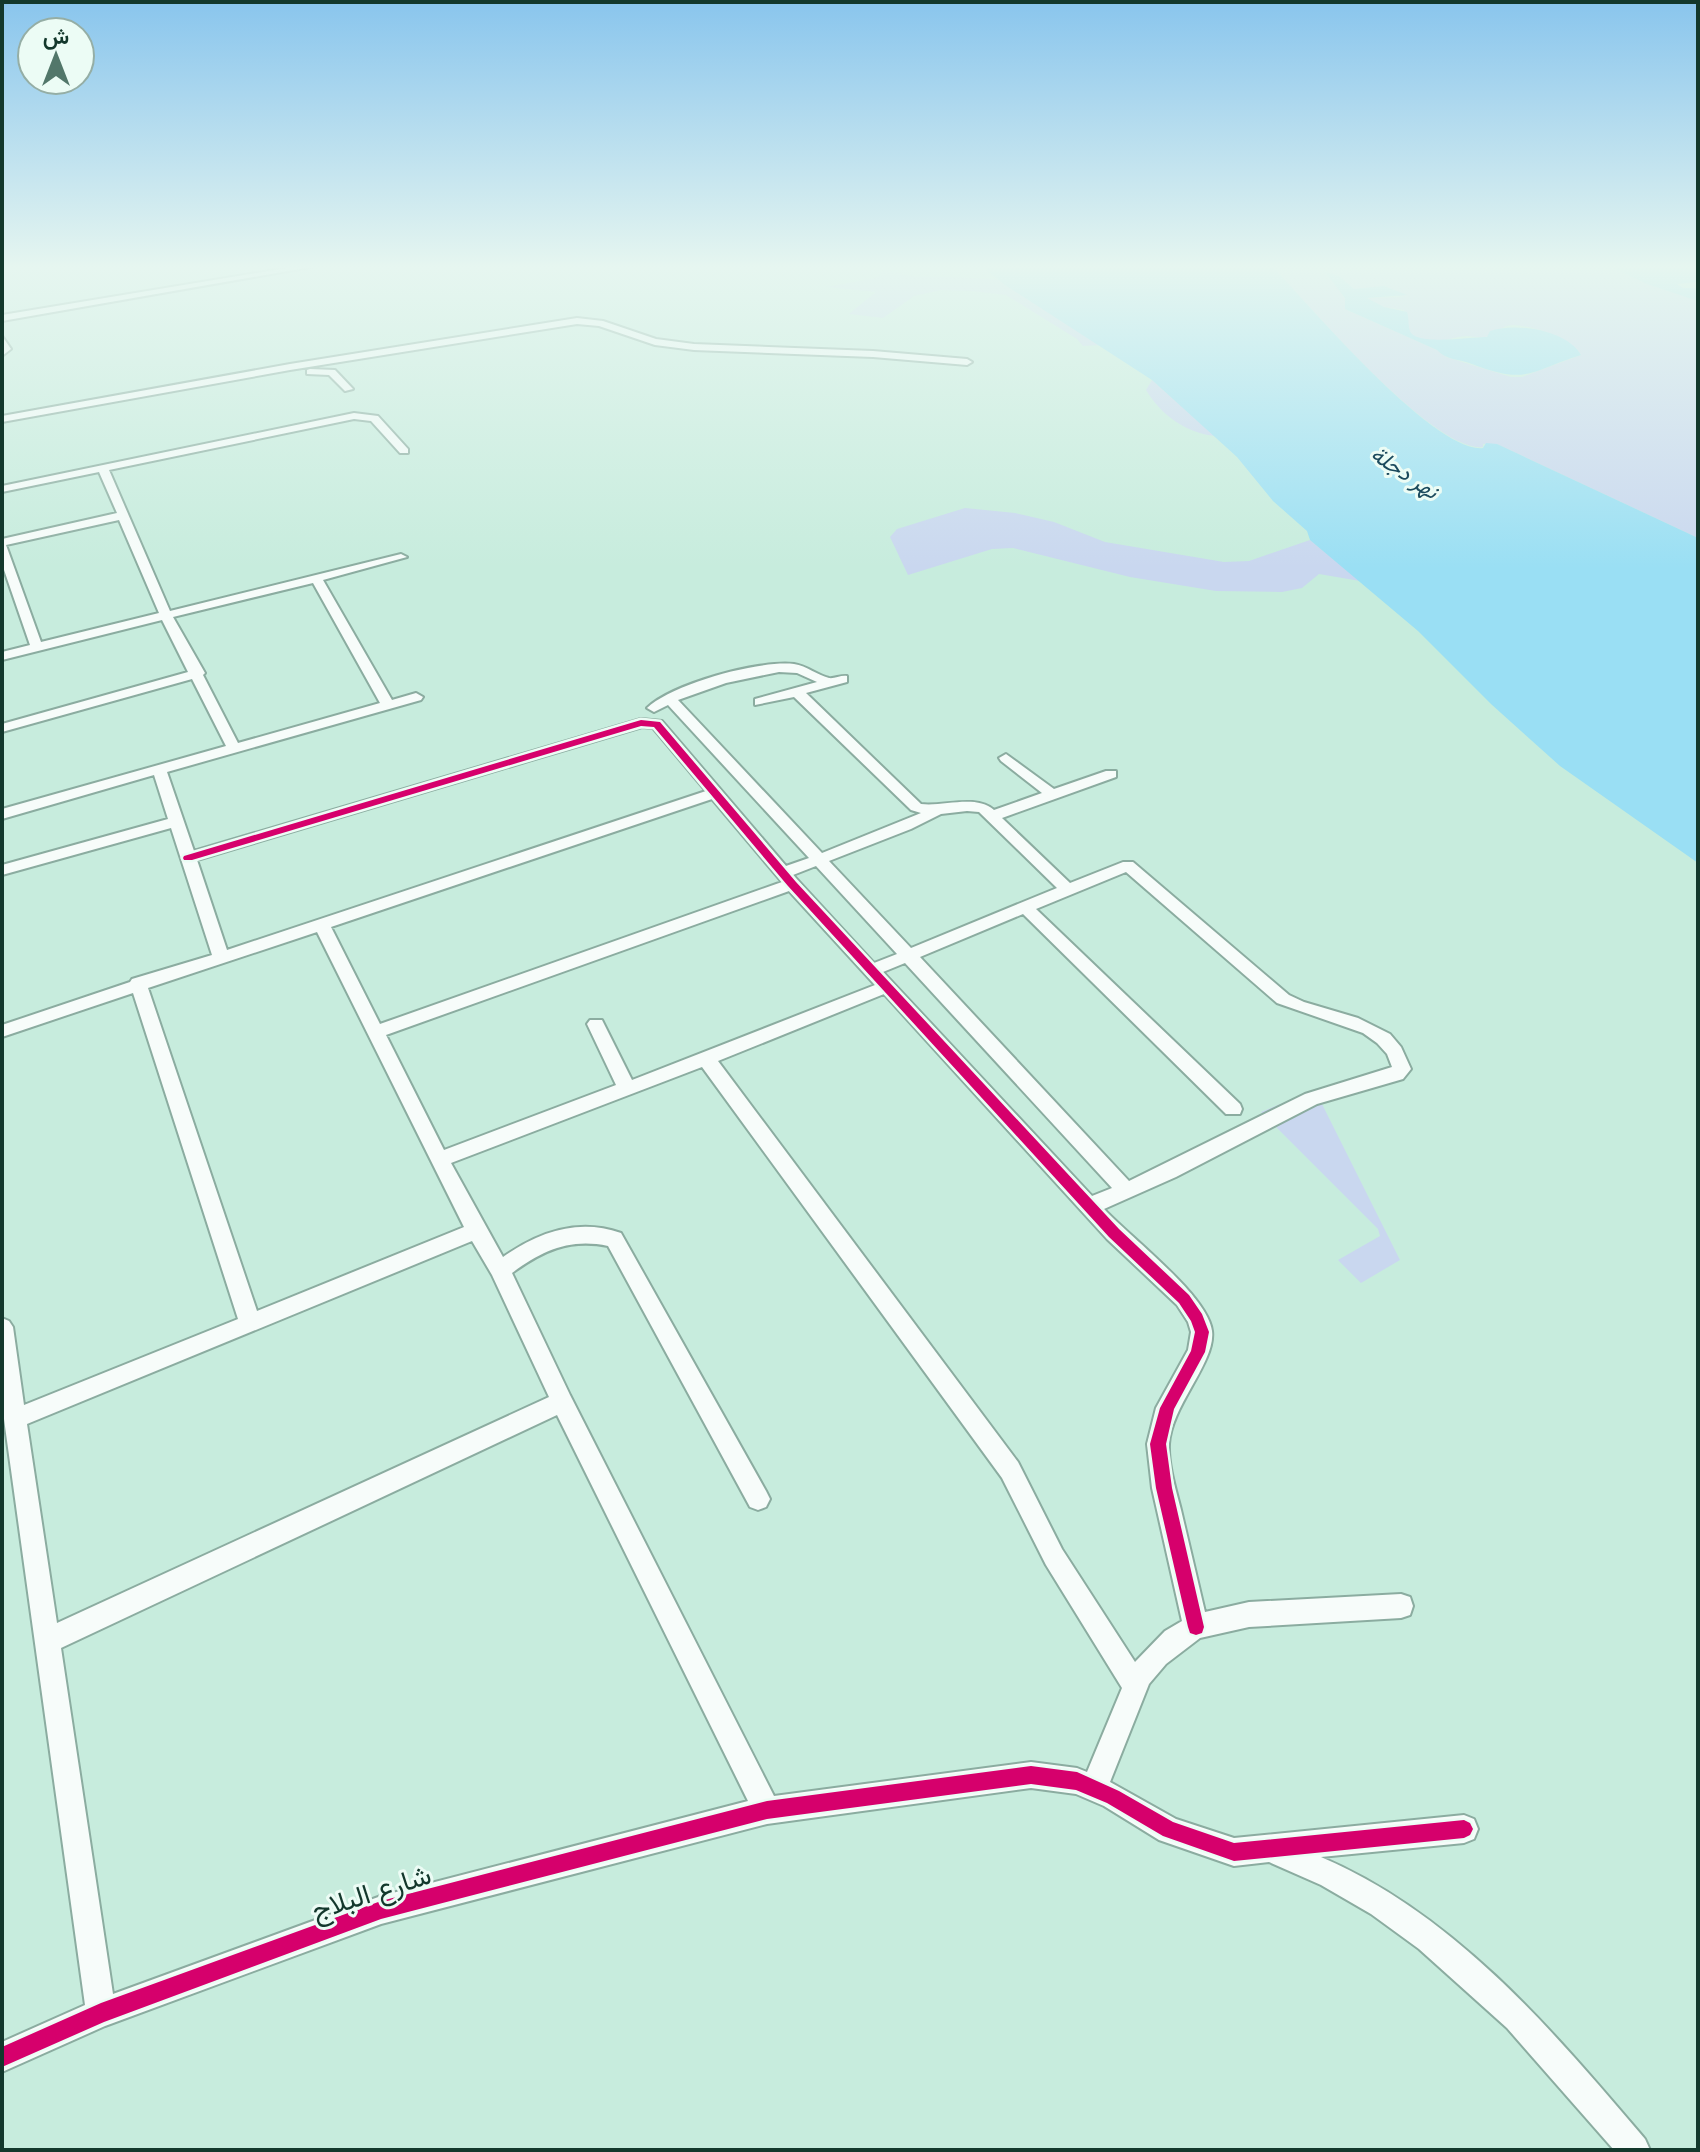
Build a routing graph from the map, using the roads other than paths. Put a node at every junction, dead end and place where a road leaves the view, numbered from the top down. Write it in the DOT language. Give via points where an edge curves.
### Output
graph roads {
  1 [pos="288,367"];
  2 [pos="290,367"];
  3 [pos="348,389"];
  4 [pos="2,419"];
  5 [pos="404,451"];
  6 [pos="103,468"];
  7 [pos="2,489"];
  8 [pos="125,515"];
  9 [pos="2,544"];
  10 [pos="401,557"];
  11 [pos="316,578"];
  12 [pos="165,614"];
  13 [pos="37,648"];
  14 [pos="2,656"];
  15 [pos="198,673"];
  16 [pos="797,692"];
  17 [pos="416,697"];
  18 [pos="669,698"];
  19 [pos="760,702"];
  20 [pos="388,705"];
  21 [pos="654,708"];
  22 [pos="2,728"];
  23 [pos="235,750"];
  24 [pos="1006,758"];
  25 [pos="160,771"];
  26 [pos="1111,774"];
  27 [pos="715,793"];
  28 [pos="1053,795"];
  29 [pos="939,809"];
  30 [pos="2,814"];
  31 [pos="992,816"];
  32 [pos="175,822"];
  33 [pos="188,858"];
  34 [pos="819,859"];
  35 [pos="2,870"];
  36 [pos="788,878"];
  37 [pos="1067,889"];
  38 [pos="1025,907"];
  39 [pos="322,925"];
  40 [pos="909,955"];
  41 [pos="221,957"];
  42 [pos="873,970"];
  43 [pos="138,983"];
  44 [pos="888,986"];
  45 [pos="596,1024"];
  46 [pos="2,1031"];
  47 [pos="376,1032"];
  48 [pos="706,1059"];
  49 [pos="627,1089"];
  50 [pos="1233,1109"];
  51 [pos="440,1159"];
  52 [pos="1127,1191"];
  53 [pos="1090,1206"];
  54 [pos="476,1231"];
  55 [pos="500,1270"];
  56 [pos="250,1323"];
  57 [pos="2,1327"];
  58 [pos="562,1402"];
  59 [pos="15,1419"];
  60 [pos="10,1456"];
  61 [pos="758,1499"];
  62 [pos="1401,1606"];
  63 [pos="1196,1627"];
  64 [pos="47,1641"];
  65 [pos="1135,1686"];
  66 [pos="1094,1788"];
  67 [pos="767,1810"];
  68 [pos="1464,1829"];
  69 [pos="1271,1849"];
  70 [pos="101,2013"];
  71 [pos="2,2057"];
  72 [pos="1634,2150"];
  1 -- 4 [label="street"];
  2 -- 3 [label="street" via="298,373 330,371"];
  5 -- 6 [label="street" via="374,418 354,416"];
  6 -- 7 [label="street"];
  6 -- 8 [label="street"];
  8 -- 9 [label="street"];
  8 -- 12 [label="street"];
  9 -- 13 [label="street"];
  10 -- 11 [label="street"];
  11 -- 12 [label="street"];
  11 -- 20 [label="street"];
  12 -- 13 [label="street"];
  12 -- 15 [label="street"];
  13 -- 14 [label="street"];
  15 -- 22 [label="street"];
  15 -- 23 [label="street"];
  16 -- 18 [label="street" via="835,681 801,670 767,669"];
  16 -- 19 [label="street"];
  16 -- 29 [label="street" via="916,807"];
  17 -- 20 [label="street"];
  18 -- 21 [label="street"];
  18 -- 34 [label="street"];
  20 -- 23 [label="street"];
  23 -- 25 [label="street"];
  24 -- 28 [label="street"];
  25 -- 30 [label="street"];
  25 -- 32 [label="street"];
  26 -- 28 [label="street"];
  27 -- 33 [label="street" via="659,726 645,722"];
  27 -- 36 [label="street"];
  27 -- 39 [label="street"];
  28 -- 31 [label="street"];
  29 -- 31 [label="street" via="976,806"];
  29 -- 34 [label="street"];
  31 -- 37 [label="street"];
  32 -- 33 [label="street"];
  32 -- 35 [label="street"];
  33 -- 41 [label="street"];
  34 -- 36 [label="street"];
  34 -- 40 [label="street"];
  36 -- 42 [label="street"];
  36 -- 47 [label="street"];
  37 -- 38 [label="street"];
  37 -- 52 [label="street" via="1128,865 1283,999 1367,1028 1394,1051 1402,1069 1389,1078 1311,1099"];
  38 -- 40 [label="street"];
  38 -- 50 [label="street"];
  39 -- 41 [label="street"];
  39 -- 47 [label="street"];
  40 -- 42 [label="street"];
  40 -- 52 [label="street"];
  41 -- 43 [label="street"];
  42 -- 44 [label="street"];
  43 -- 46 [label="street"];
  43 -- 56 [label="street"];
  44 -- 48 [label="street"];
  44 -- 53 [label="street"];
  45 -- 49 [label="street"];
  47 -- 51 [label="street"];
  48 -- 49 [label="street"];
  48 -- 65 [label="street" via="1010,1470 1054,1557"];
  49 -- 51 [label="street"];
  51 -- 54 [label="street"];
  52 -- 53 [label="street"];
  53 -- 63 [label="street" via="1184,1299 1202,1332 1198,1352 1167,1408 1158,1444"];
  54 -- 55 [label="street"];
  54 -- 56 [label="street"];
  55 -- 58 [label="street"];
  55 -- 61 [label="street" via="536,1244 590,1232 614,1239"];
  56 -- 59 [label="street"];
  57 -- 59 [label="street"];
  58 -- 64 [label="street"];
  58 -- 67 [label="street"];
  59 -- 60 [label="street"];
  60 -- 64 [label="street"];
  62 -- 63 [label="street" via="1231,1615"];
  63 -- 65 [label="street" via="1152,1659"];
  64 -- 70 [label="street"];
  65 -- 66 [label="street"];
  66 -- 67 [label="street, شارع البلاج" via="1031,1775"];
  66 -- 69 [label="street, شارع البلاج" via="1169,1830 1206,1844 1234,1852"];
  67 -- 70 [label="street, شارع البلاج" via="381,1910"];
  68 -- 69 [label="street, شارع البلاج"];
  69 -- 72 [label="street" via="1338,1876 1419,1930 1507,2009"];
  70 -- 71 [label="street, شارع البلاج"];
}
